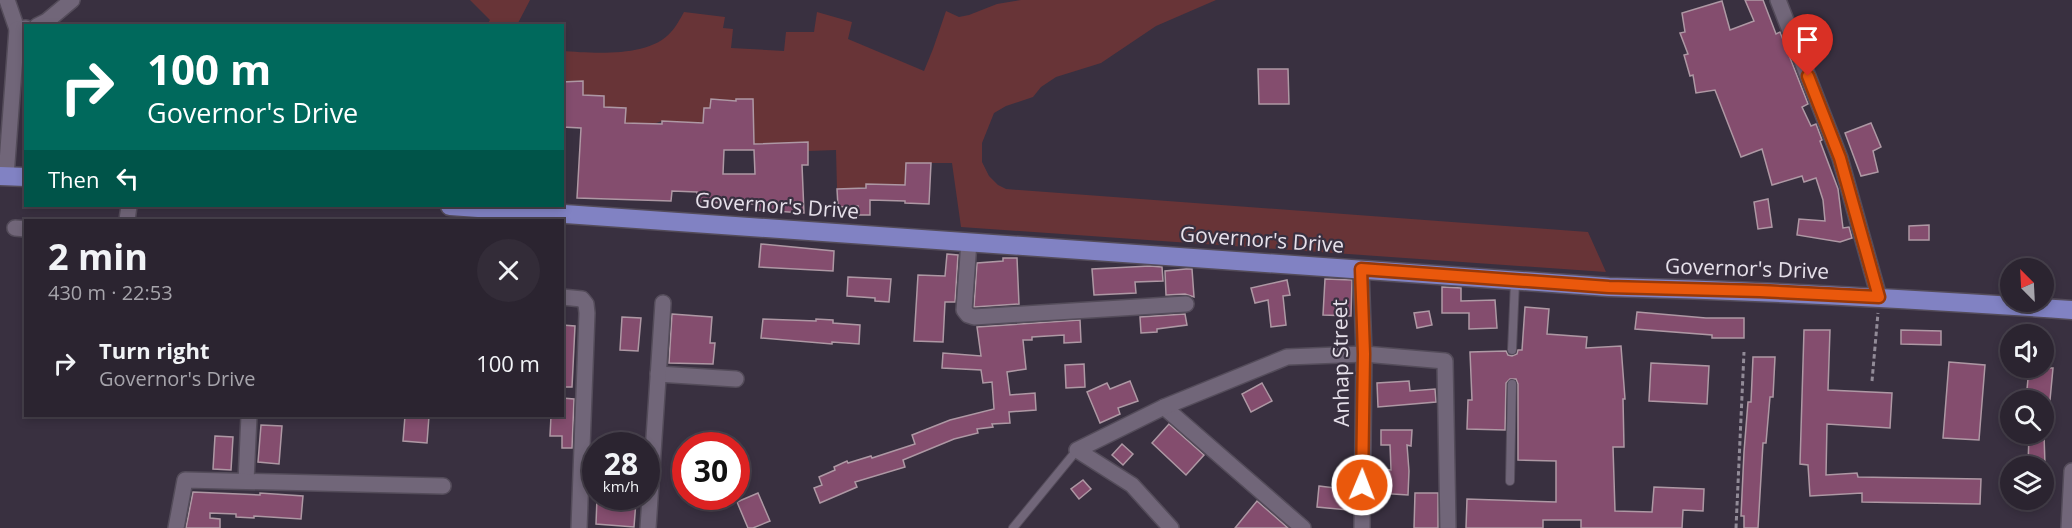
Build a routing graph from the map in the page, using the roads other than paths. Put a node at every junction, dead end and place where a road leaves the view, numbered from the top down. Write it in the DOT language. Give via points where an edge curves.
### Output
graph roads {
  1 [pos="7,0"];
  2 [pos="1778,0"];
  3 [pos="65,3"];
  4 [pos="41,24"];
  5 [pos="21,28"];
  6 [pos="3,176"];
  7 [pos="24,177"];
  8 [pos="466,207"];
  9 [pos="969,242"];
  10 [pos="1361,269"];
  11 [pos="1515,280"];
  12 [pos="564,297"];
  13 [pos="663,303"];
  14 [pos="1186,304"];
  15 [pos="1878,304"];
  16 [pos="2072,310"];
  17 [pos="1512,350"];
  18 [pos="1364,354"];
  19 [pos="658,374"];
  20 [pos="736,379"];
  21 [pos="1512,384"];
  22 [pos="1164,407"];
  23 [pos="249,417"];
  24 [pos="1077,450"];
  25 [pos="2072,471"];
  26 [pos="246,481"];
  27 [pos="1510,481"];
  28 [pos="443,486"];
  29 [pos="176,528"];
  30 [pos="579,528"];
  31 [pos="648,528"];
  32 [pos="1013,528"];
  33 [pos="1171,528"];
  34 [pos="1303,528"];
  35 [pos="1362,528"];
  36 [pos="1448,528"];
  37 [pos="2069,528"];
  1 -- 5 [label="street"];
  2 -- 15 [label="street" via="1840,158"];
  3 -- 4 [label="street"];
  5 -- 6 [label="street"];
  6 -- 7 [label="main road"];
  8 -- 9 [label="main road, Governor's Drive"];
  9 -- 10 [label="main road, Governor's Drive"];
  9 -- 14 [label="street" via="964,310 974,317"];
  10 -- 11 [label="main road, Governor's Drive"];
  10 -- 18 [label="street, Anhap Street"];
  11 -- 15 [label="main road, Governor's Drive" via="1760,291"];
  11 -- 17 [label="lane"];
  12 -- 30 [label="street" via="582,299 587,313"];
  13 -- 19 [label="street"];
  15 -- 16 [label="main road, Governor's Drive"];
  18 -- 22 [label="street" via="1287,357"];
  18 -- 35 [label="street, Anhap Street"];
  18 -- 36 [label="street" via="1444,361"];
  19 -- 20 [label="street"];
  19 -- 31 [label="street"];
  21 -- 27 [label="lane"];
  22 -- 24 [label="street"];
  22 -- 34 [label="street"];
  23 -- 26 [label="street"];
  24 -- 32 [label="lane"];
  24 -- 33 [label="street" via="1132,484"];
  25 -- 37 [label="street"];
  26 -- 28 [label="street"];
  26 -- 29 [label="street" via="185,480"];
}
